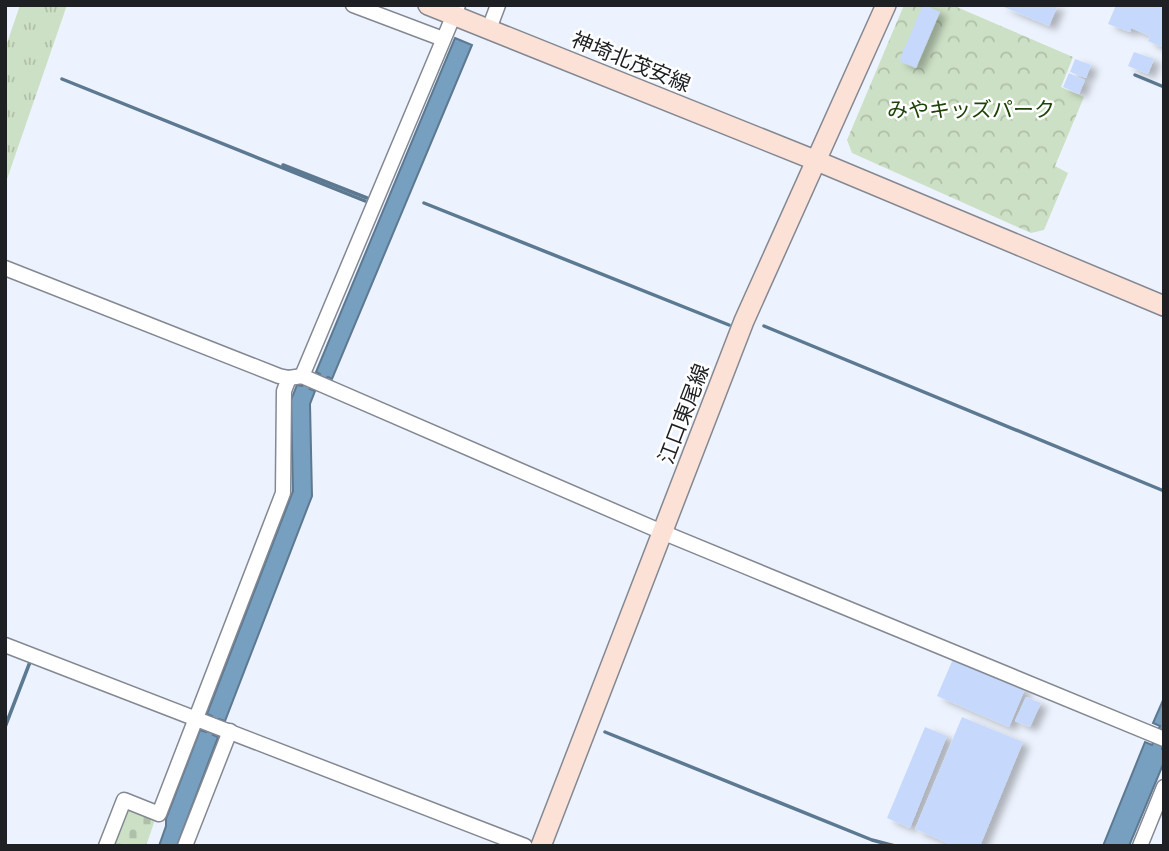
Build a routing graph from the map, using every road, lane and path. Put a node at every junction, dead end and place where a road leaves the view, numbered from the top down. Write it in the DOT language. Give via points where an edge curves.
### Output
graph roads {
  1 [pos="353,5"];
  2 [pos="428,5"];
  3 [pos="498,5"];
  4 [pos="886,5"];
  5 [pos="456,10"];
  6 [pos="489,29"];
  7 [pos="443,39"];
  8 [pos="817,161"];
  9 [pos="5,268"];
  10 [pos="1164,306"];
  11 [pos="306,379"];
  12 [pos="662,532"];
  13 [pos="5,645"];
  14 [pos="213,725"];
  15 [pos="1158,737"];
  16 [pos="1164,787"];
  17 [pos="106,846"];
  18 [pos="186,846"];
  19 [pos="526,846"];
  20 [pos="541,846"];
  21 [pos="1140,846"];
  1 -- 7 [label="street"];
  2 -- 5 [label="main road, 神埼北茂安線"];
  3 -- 6 [label="street"];
  4 -- 8 [label="main road, 江口東尾線"];
  5 -- 6 [label="main road, 神埼北茂安線"];
  5 -- 7 [label="street"];
  6 -- 8 [label="main road, 神埼北茂安線"];
  7 -- 11 [label="street"];
  8 -- 10 [label="main road, 神埼北茂安線"];
  8 -- 12 [label="main road, 江口東尾線" via="744,321"];
  9 -- 11 [label="street" via="279,376"];
  11 -- 12 [label="street"];
  11 -- 14 [label="street" via="284,391 283,493"];
  12 -- 15 [label="street"];
  12 -- 20 [label="main road, 江口東尾線"];
  13 -- 14 [label="street"];
  14 -- 17 [label="street" via="159,814 124,800"];
  14 -- 18 [label="street"];
  14 -- 19 [label="street"];
  16 -- 21 [label="street"];
}
